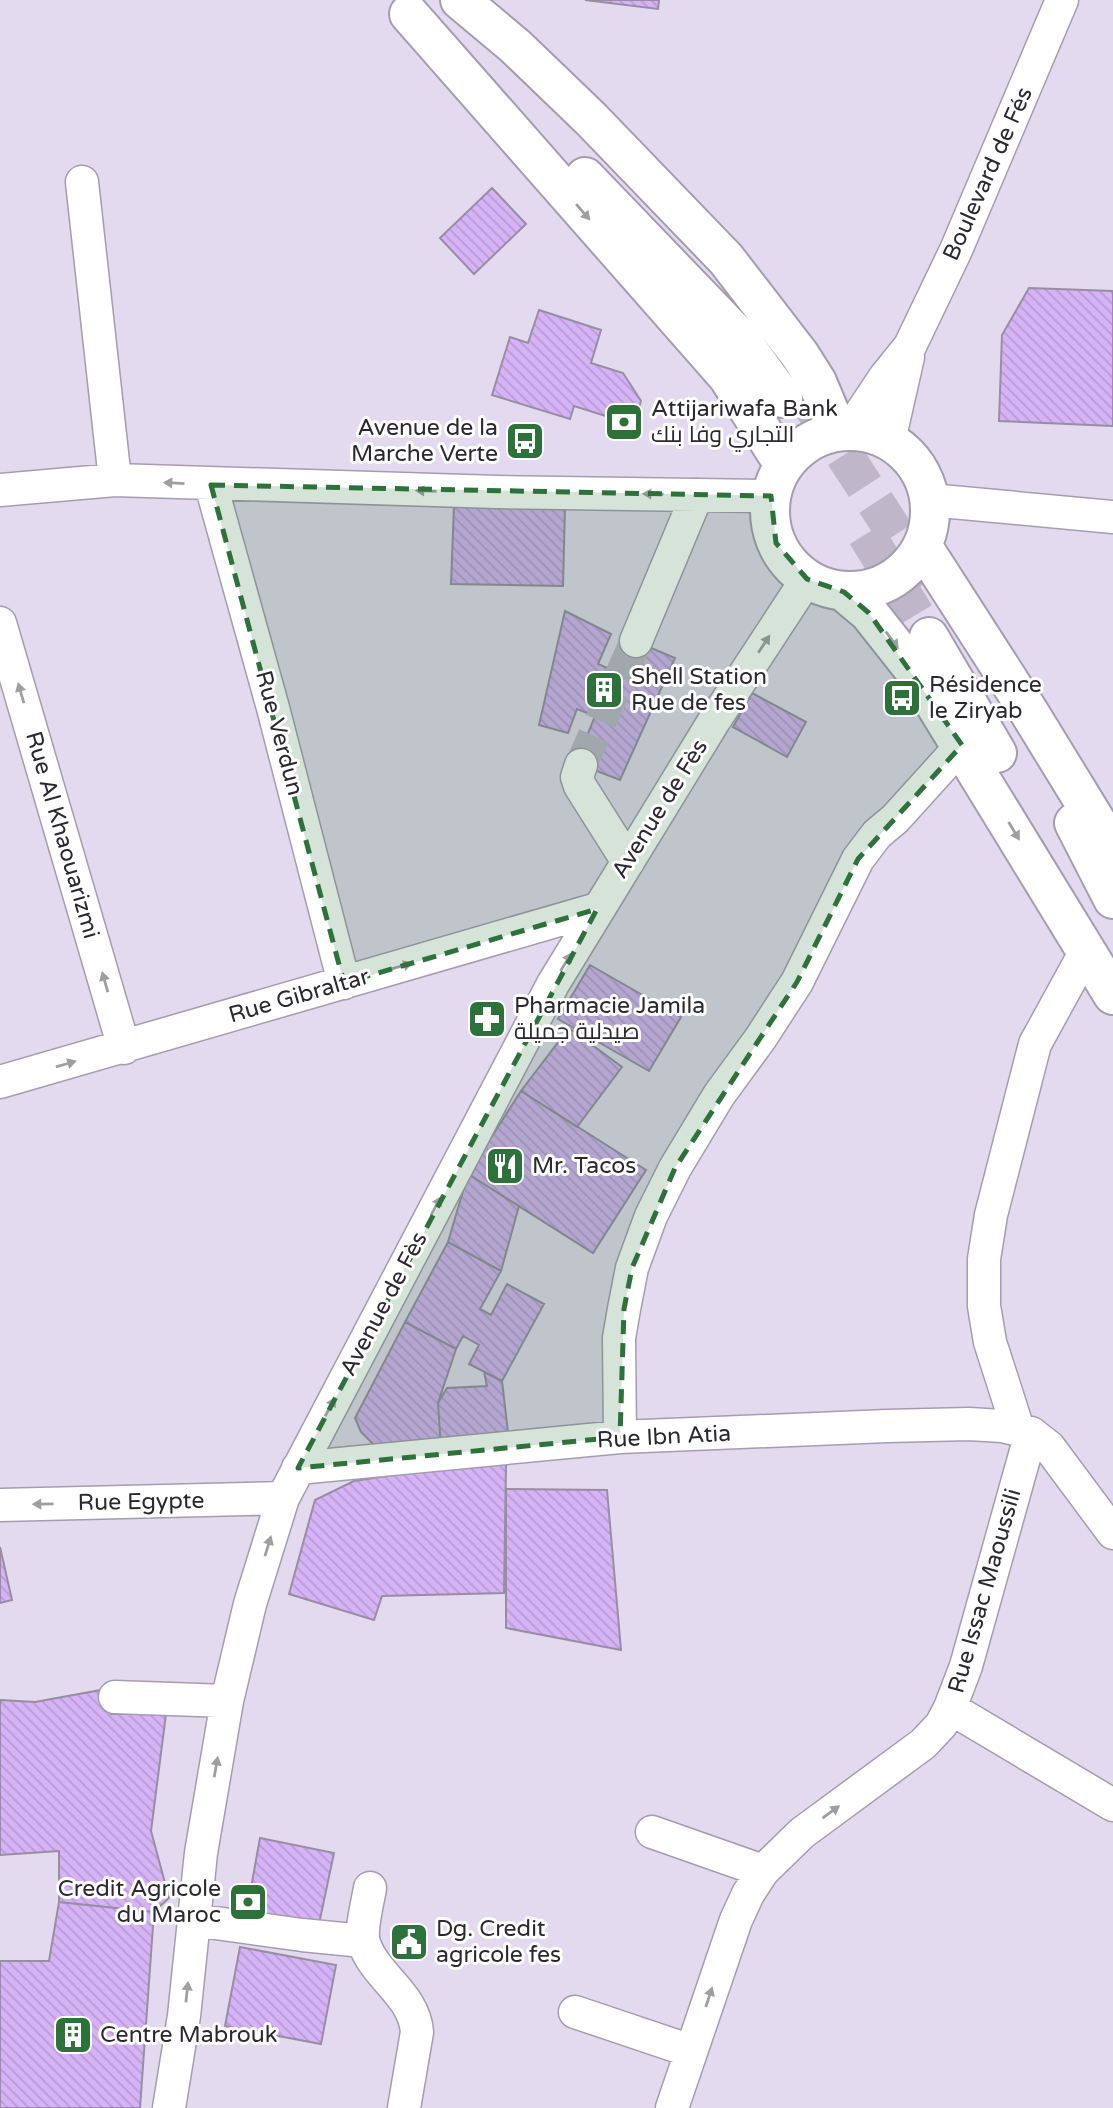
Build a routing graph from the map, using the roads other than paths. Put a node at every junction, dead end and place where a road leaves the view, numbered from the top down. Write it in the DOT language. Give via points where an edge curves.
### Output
graph roads {
  1 [pos="458,0"];
  2 [pos="1062,0"];
  3 [pos="402,7"];
  4 [pos="82,181"];
  5 [pos="910,346"];
  6 [pos="844,431"];
  7 [pos="889,441"];
  8 [pos="115,480"];
  9 [pos="777,480"];
  10 [pos="211,485"];
  11 [pos="0,490"];
  12 [pos="697,495"];
  13 [pos="930,500"];
  14 [pos="1113,517"];
  15 [pos="923,547"];
  16 [pos="807,579"];
  17 [pos="844,592"];
  18 [pos="0,623"];
  19 [pos="636,641"];
  20 [pos="962,745"];
  21 [pos="581,765"];
  22 [pos="1113,849"];
  23 [pos="628,862"];
  24 [pos="1113,899"];
  25 [pos="597,909"];
  26 [pos="1100,947"];
  27 [pos="344,983"];
  28 [pos="1113,995"];
  29 [pos="124,1048"];
  30 [pos="0,1083"];
  31 [pos="1025,1431"];
  32 [pos="620,1437"];
  33 [pos="298,1468"];
  34 [pos="283,1498"];
  35 [pos="0,1505"];
  36 [pos="1113,1533"];
  37 [pos="114,1697"];
  38 [pos="227,1701"];
  39 [pos="950,1708"];
  40 [pos="1113,1805"];
  41 [pos="652,1832"];
  42 [pos="763,1871"];
  43 [pos="370,1888"];
  44 [pos="194,1920"];
  45 [pos="363,1941"];
  46 [pos="575,2012"];
  47 [pos="691,2051"];
  48 [pos="169,2108"];
  49 [pos="404,2108"];
  50 [pos="672,2108"];
  1 -- 3 [label="main road" via="553,111 757,324 787,385 477,66"];
  1 -- 6 [label="main road" via="515,46 726,258 800,355"];
  2 -- 5 [label="street, Boulevard de Fés"];
  3 -- 9 [label="main road, one-way" via="728,377"];
  4 -- 8 [label="street"];
  5 -- 6 [label="street, Boulevard de Fés"];
  5 -- 7 [label="street, Boulevard de Fés"];
  6 -- 7 [label="main road" via="870,433"];
  6 -- 9 [label="main road" via="799,449"];
  7 -- 13 [label="main road" via="923,476"];
  10 -- 8 [label="street, one-way"];
  8 -- 11 [label="street"];
  9 -- 12 [label="street"];
  9 -- 16 [label="main road" via="770,520 776,543 789,564"];
  12 -- 10 [label="street, one-way"];
  10 -- 27 [label="street, Rue Verdun"];
  12 -- 19 [label="street"];
  13 -- 14 [label="street"];
  13 -- 15 [label="main road" via="930,524"];
  15 -- 17 [label="main road" via="909,567 890,582"];
  15 -- 22 [label="main road"];
  16 -- 17 [label="main road"];
  23 -- 16 [label="street, Avenue de Fès, one-way"];
  17 -- 20 [label="main road, one-way" via="885,631"];
  29 -- 18 [label="street, Rue Al Khaouarizmi, one-way"];
  20 -- 26 [label="main road, one-way"];
  20 -- 32 [label="street" via="858,859 797,982 719,1095 651,1216 632,1268 624,1309 619,1349"];
  21 -- 23 [label="street" via="580,786"];
  23 -- 25 [label="street, Avenue de Fès"];
  24 -- 26 [label="main road" via="1073,821 944,634"];
  27 -- 25 [label="street, Rue Gibraltar, one-way"];
  33 -- 25 [label="street, Avenue de Fès, one-way"];
  26 -- 28 [label="main road"];
  26 -- 31 [label="street" via="1035,1044 984,1259 990,1342"];
  27 -- 29 [label="street, Rue Gibraltar"];
  30 -- 29 [label="street, Rue Gibraltar, one-way"];
  31 -- 32 [label="street, Rue Ibn Atia" via="969,1424"];
  31 -- 36 [label="street" via="1054,1453"];
  31 -- 39 [label="street, Rue Issac Maoussili" via="966,1666"];
  32 -- 33 [label="street, Rue Ibn Atia"];
  33 -- 34 [label="street, Avenue de Fès"];
  34 -- 35 [label="street, Rue Egypte, one-way"];
  38 -- 34 [label="street, Avenue de Fès, one-way" via="250,1604"];
  37 -- 38 [label="street"];
  44 -- 38 [label="street, Avenue de Fès, one-way"];
  39 -- 40 [label="street"];
  42 -- 39 [label="street, Rue Issac Maoussili, one-way" via="802,1833 923,1744 941,1726"];
  41 -- 42 [label="street"];
  47 -- 42 [label="street, Rue Issac Maoussili, one-way" via="736,1920"];
  43 -- 45 [label="street"];
  44 -- 45 [label="street"];
  48 -- 44 [label="street, Avenue de Fès, one-way"];
  45 -- 49 [label="street" via="416,2021"];
  46 -- 47 [label="street"];
  47 -- 50 [label="street, Rue Issac Maoussili"];
}
